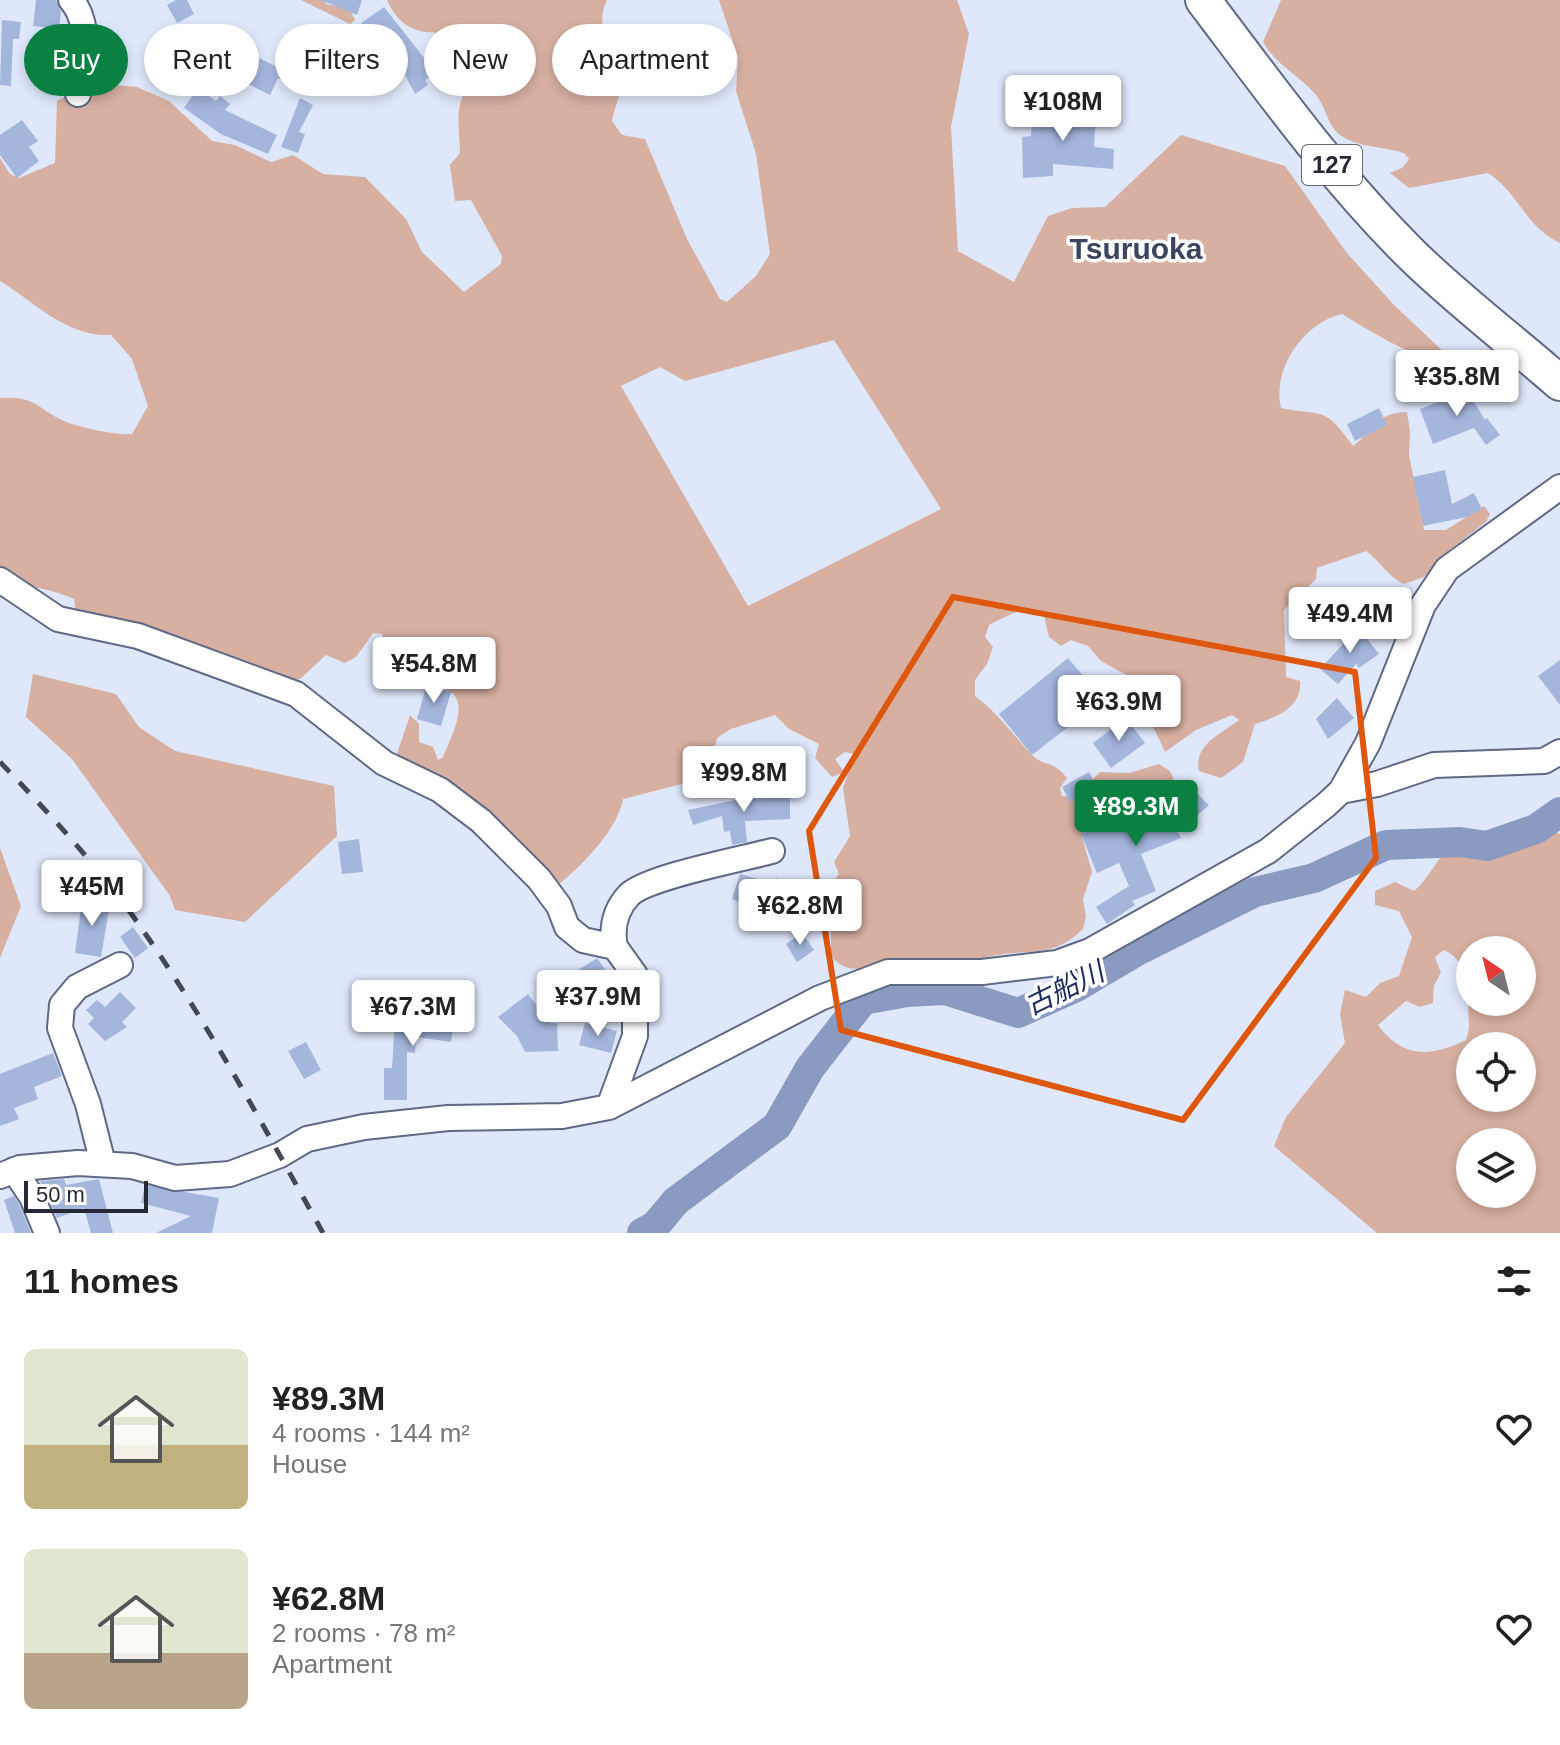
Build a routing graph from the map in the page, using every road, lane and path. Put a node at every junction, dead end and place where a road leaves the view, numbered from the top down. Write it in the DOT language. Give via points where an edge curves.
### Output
graph roads {
  1 [pos="71,0"];
  2 [pos="1203,0"];
  3 [pos="82,24"];
  4 [pos="1477,316"];
  5 [pos="1560,383"];
  6 [pos="1560,406"];
  7 [pos="1560,487"];
  8 [pos="0,580"];
  9 [pos="1560,752"];
  10 [pos="1341,791"];
  11 [pos="772,851"];
  12 [pos="615,947"];
  13 [pos="120,965"];
  14 [pos="609,1107"];
  15 [pos="103,1164"];
  16 [pos="7,1173"];
  17 [pos="47,1233"];
  1 -- 3 [label="street"];
  2 -- 4 [label="highway, 127" via="1351,187"];
  4 -- 5 [label="highway, 127"];
  4 -- 6 [label="highway, 127" via="1504,353"];
  7 -- 10 [label="street" via="1447,569 1423,605 1368,743"];
  8 -- 12 [label="street" via="58,619 138,636 296,694 384,763 440,790 481,821 539,879 567,927 583,940"];
  9 -- 10 [label="street" via="1544,761 1434,765"];
  10 -- 14 [label="street" via="1268,851 1090,951 1057,963 982,972 888,972 820,998"];
  11 -- 12 [label="street" via="630,894 617,912"];
  12 -- 14 [label="street" via="635,975 635,1036"];
  13 -- 15 [label="street" via="77,987 62,1005 60,1028"];
  14 -- 15 [label="street" via="562,1116 448,1118 364,1127 307,1139 230,1174 175,1178"];
  15 -- 16 [label="street"];
  16 -- 17 [label="street" via="32,1197"];
}
